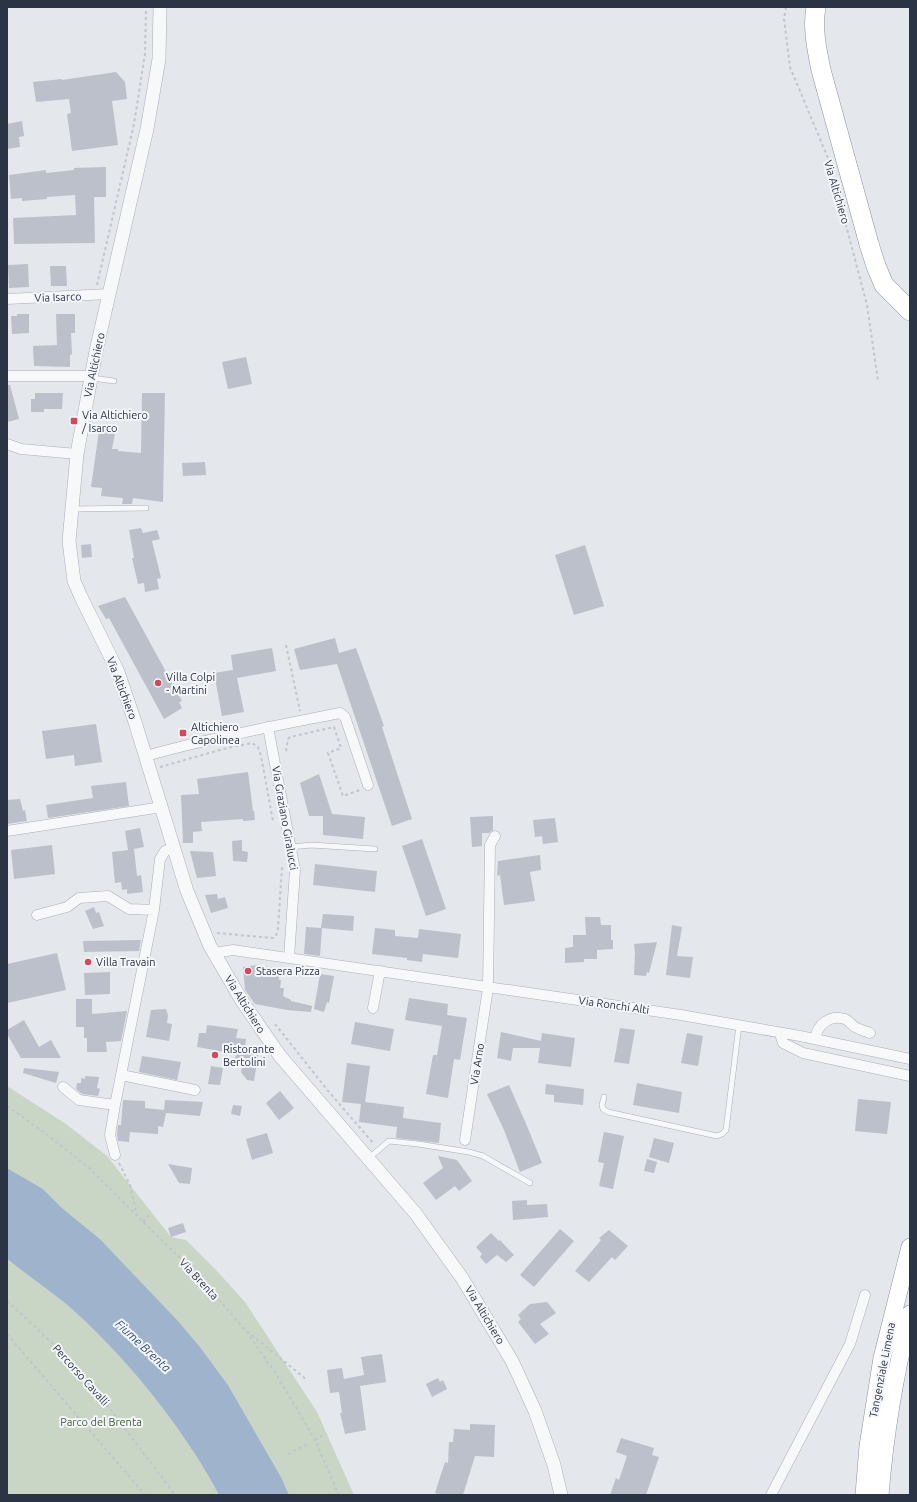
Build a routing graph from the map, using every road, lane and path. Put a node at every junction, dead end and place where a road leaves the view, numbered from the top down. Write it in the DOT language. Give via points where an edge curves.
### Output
graph roads {
  1 [pos="146,7"];
  2 [pos="160,7"];
  3 [pos="786,7"];
  4 [pos="816,7"];
  5 [pos="830,165"];
  6 [pos="838,194"];
  7 [pos="110,294"];
  8 [pos="95,295"];
  9 [pos="7,298"];
  10 [pos="910,311"];
  11 [pos="7,376"];
  12 [pos="91,376"];
  13 [pos="114,381"];
  14 [pos="878,381"];
  15 [pos="8,446"];
  16 [pos="77,454"];
  17 [pos="146,508"];
  18 [pos="72,509"];
  19 [pos="286,645"];
  20 [pos="300,712"];
  21 [pos="268,727"];
  22 [pos="286,751"];
  23 [pos="146,756"];
  24 [pos="150,770"];
  25 [pos="365,787"];
  26 [pos="162,807"];
  27 [pos="274,827"];
  28 [pos="7,831"];
  29 [pos="495,836"];
  30 [pos="174,847"];
  31 [pos="291,847"];
  32 [pos="375,849"];
  33 [pos="281,861"];
  34 [pos="154,910"];
  35 [pos="37,915"];
  36 [pos="218,933"];
  37 [pos="215,956"];
  38 [pos="289,958"];
  39 [pos="380,971"];
  40 [pos="488,988"];
  41 [pos="373,1008"];
  42 [pos="270,1019"];
  43 [pos="739,1025"];
  44 [pos="781,1033"];
  45 [pos="870,1033"];
  46 [pos="815,1039"];
  47 [pos="910,1058"];
  48 [pos="121,1075"];
  49 [pos="910,1076"];
  50 [pos="62,1087"];
  51 [pos="195,1090"];
  52 [pos="604,1097"];
  53 [pos="115,1105"];
  54 [pos="7,1106"];
  55 [pos="465,1140"];
  56 [pos="116,1155"];
  57 [pos="372,1155"];
  58 [pos="530,1183"];
  59 [pos="151,1213"];
  60 [pos="137,1216"];
  61 [pos="143,1222"];
  62 [pos="910,1247"];
  63 [pos="865,1295"];
  64 [pos="7,1301"];
  65 [pos="910,1314"];
  66 [pos="244,1328"];
  67 [pos="7,1334"];
  68 [pos="307,1380"];
  69 [pos="326,1434"];
  70 [pos="315,1440"];
  71 [pos="309,1443"];
  72 [pos="288,1454"];
  73 [pos="145,1495"];
  74 [pos="175,1495"];
  75 [pos="339,1495"];
  76 [pos="561,1495"];
  77 [pos="771,1495"];
  78 [pos="864,1495"];
  79 [pos="880,1495"];
  1 -- 8 [label="path" via="145,54 134,124"];
  2 -- 7 [label="street, Via Altichiero" via="159,59 147,128"];
  3 -- 5 [label="path, Via Altichiero" via="784,19 790,67"];
  4 -- 10 [label="highway" via="816,42 821,70 869,244 884,285"];
  6 -- 14 [label="path, Via Altichiero" via="867,304"];
  7 -- 8 [label="street, Via Isarco"];
  7 -- 12 [label="street, Via Altichiero"];
  8 -- 9 [label="street, Via Isarco"];
  11 -- 12 [label="street"];
  12 -- 13 [label="lane"];
  12 -- 16 [label="street, Via Altichiero"];
  15 -- 16 [label="street" via="21,450"];
  16 -- 18 [label="street, Via Altichiero"];
  17 -- 18 [label="lane"];
  18 -- 23 [label="street, Via Altichiero" via="69,541 74,581 118,672"];
  19 -- 20 [label="path"];
  21 -- 23 [label="street"];
  21 -- 25 [label="street" via="340,713 345,717"];
  21 -- 31 [label="street, Via Graziano Giralucci"];
  22 -- 25 [label="path" via="290,737 334,727 341,748 328,753 343,796"];
  23 -- 24 [label="street, Via Altichiero"];
  24 -- 26 [label="street, Via Altichiero"];
  24 -- 27 [label="path" via="252,743 258,747 261,756"];
  26 -- 28 [label="street"];
  26 -- 30 [label="street, Via Altichiero"];
  29 -- 40 [label="street" via="490,845"];
  30 -- 34 [label="street" via="165,851 160,860"];
  30 -- 37 [label="street, Via Altichiero" via="187,891"];
  31 -- 32 [label="lane" via="311,844"];
  31 -- 38 [label="street, Via Graziano Giralucci" via="295,870"];
  33 -- 36 [label="path" via="283,868 276,936 273,938"];
  34 -- 35 [label="street" via="129,909 108,896 79,898 67,907"];
  34 -- 48 [label="street"];
  37 -- 38 [label="street, Via Ronchi Alti" via="220,952 233,950"];
  37 -- 57 [label="street, Via Altichiero" via="276,1051"];
  38 -- 39 [label="street, Via Ronchi Alti"];
  39 -- 40 [label="street, Via Ronchi Alti"];
  39 -- 41 [label="street"];
  40 -- 43 [label="street, Via Ronchi Alti"];
  40 -- 55 [label="street, Via Arno"];
  42 -- 57 [label="path" via="329,1092 374,1142"];
  43 -- 44 [label="street, Via Ronchi Alti"];
  43 -- 52 [label="lane" via="726,1130 722,1134 717,1136 608,1112 603,1109"];
  44 -- 46 [label="street, Via Ronchi Alti"];
  44 -- 49 [label="street" via="783,1043 803,1053"];
  45 -- 46 [label="street" via="860,1030 846,1020 836,1018 828,1019 821,1024"];
  46 -- 47 [label="street, Via Ronchi Alti"];
  48 -- 51 [label="street"];
  48 -- 53 [label="street"];
  50 -- 53 [label="street" via="79,1100"];
  53 -- 56 [label="street" via="110,1135"];
  54 -- 60 [label="path, Via Brenta" via="88,1167"];
  56 -- 60 [label="path" via="130,1185"];
  57 -- 58 [label="lane" via="389,1141 470,1152 483,1156"];
  57 -- 76 [label="street, Via Altichiero" via="443,1250 512,1361 535,1411 554,1465"];
  59 -- 61 [label="path"];
  60 -- 61 [label="path, Via Brenta"];
  61 -- 66 [label="path, Via Brenta" via="200,1278"];
  62 -- 78 [label="highway, Tangenziale Limena" via="882,1358 868,1446"];
  63 -- 77 [label="street" via="850,1344"];
  64 -- 74 [label="path, Percorso Cavalli" via="62,1352 106,1402"];
  65 -- 79 [label="highway, Tangenziale Limena" via="899,1357 884,1446"];
  66 -- 68 [label="path"];
  66 -- 70 [label="path, Via Brenta" via="276,1374"];
  67 -- 73 [label="path"];
  69 -- 70 [label="path"];
  70 -- 75 [label="path, Via Brenta"];
  71 -- 72 [label="path"];
}
